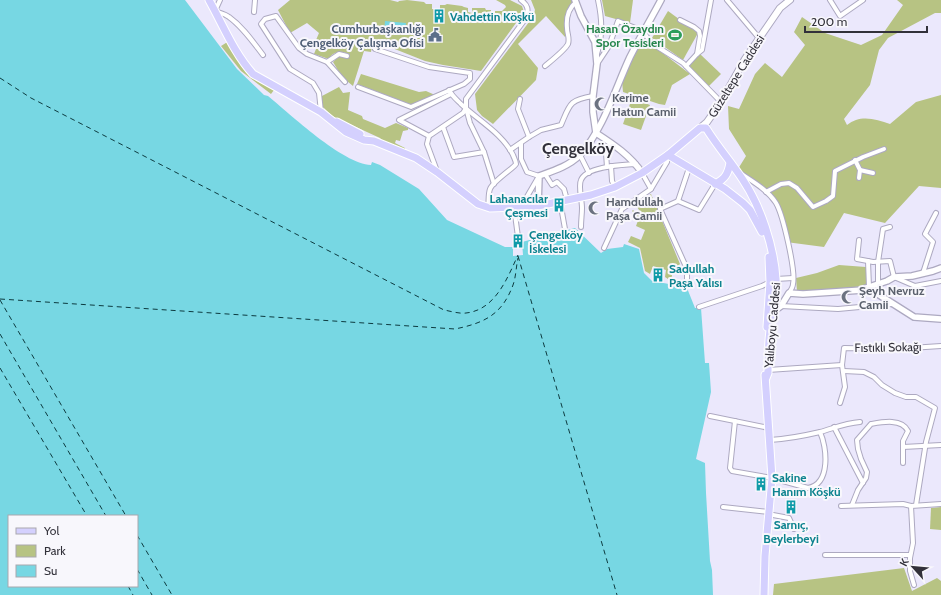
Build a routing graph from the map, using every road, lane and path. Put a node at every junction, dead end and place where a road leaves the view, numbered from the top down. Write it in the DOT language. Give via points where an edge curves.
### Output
graph roads {
  1 [pos="209,0"];
  2 [pos="220,0"];
  3 [pos="255,0"];
  4 [pos="521,0"];
  5 [pos="598,0"];
  6 [pos="662,0"];
  7 [pos="711,0"];
  8 [pos="727,0"];
  9 [pos="780,0"];
  10 [pos="790,0"];
  11 [pos="830,0"];
  12 [pos="863,0"];
  13 [pos="575,1"];
  14 [pos="780,8"];
  15 [pos="215,11"];
  16 [pos="254,12"];
  17 [pos="680,20"];
  18 [pos="643,31"];
  19 [pos="759,38"];
  20 [pos="374,49"];
  21 [pos="697,54"];
  22 [pos="263,55"];
  23 [pos="347,56"];
  24 [pos="596,57"];
  25 [pos="327,62"];
  26 [pos="597,64"];
  27 [pos="545,66"];
  28 [pos="686,66"];
  29 [pos="345,82"];
  30 [pos="358,88"];
  31 [pos="450,92"];
  32 [pos="593,96"];
  33 [pos="520,99"];
  34 [pos="721,102"];
  35 [pos="466,108"];
  36 [pos="322,113"];
  37 [pos="704,126"];
  38 [pos="442,127"];
  39 [pos="596,133"];
  40 [pos="429,136"];
  41 [pos="528,137"];
  42 [pos="521,143"];
  43 [pos="611,143"];
  44 [pos="884,149"];
  45 [pos="510,150"];
  46 [pos="484,152"];
  47 [pos="580,155"];
  48 [pos="668,155"];
  49 [pos="855,160"];
  50 [pos="730,163"];
  51 [pos="636,164"];
  52 [pos="609,167"];
  53 [pos="689,168"];
  54 [pos="735,169"];
  55 [pos="860,170"];
  56 [pos="438,172"];
  57 [pos="589,173"];
  58 [pos="642,173"];
  59 [pos="873,173"];
  60 [pos="542,175"];
  61 [pos="740,176"];
  62 [pos="859,178"];
  63 [pos="494,184"];
  64 [pos="715,184"];
  65 [pos="615,187"];
  66 [pos="651,189"];
  67 [pos="725,190"];
  68 [pos="766,192"];
  69 [pos="582,197"];
  70 [pos="563,201"];
  71 [pos="678,201"];
  72 [pos="538,206"];
  73 [pos="488,207"];
  74 [pos="517,207"];
  75 [pos="936,213"];
  76 [pos="890,226"];
  77 [pos="581,227"];
  78 [pos="565,229"];
  79 [pos="518,237"];
  80 [pos="859,240"];
  81 [pos="604,248"];
  82 [pos="868,261"];
  83 [pos="878,262"];
  84 [pos="941,268"];
  85 [pos="923,273"];
  86 [pos="894,277"];
  87 [pos="793,278"];
  88 [pos="687,280"];
  89 [pos="773,281"];
  90 [pos="941,282"];
  91 [pos="878,284"];
  92 [pos="869,287"];
  93 [pos="863,290"];
  94 [pos="790,293"];
  95 [pos="892,304"];
  96 [pos="781,306"];
  97 [pos="699,307"];
  98 [pos="774,311"];
  99 [pos="941,319"];
  100 [pos="941,346"];
  101 [pos="842,364"];
  102 [pos="768,370"];
  103 [pos="844,371"];
  104 [pos="766,378"];
  105 [pos="840,403"];
  106 [pos="710,416"];
  107 [pos="735,421"];
  108 [pos="860,422"];
  109 [pos="834,427"];
  110 [pos="769,428"];
  111 [pos="820,432"];
  112 [pos="770,440"];
  113 [pos="941,445"];
  114 [pos="926,446"];
  115 [pos="903,447"];
  116 [pos="903,463"];
  117 [pos="772,478"];
  118 [pos="863,483"];
  119 [pos="941,504"];
  120 [pos="852,505"];
  121 [pos="916,505"];
  122 [pos="841,506"];
  123 [pos="911,506"];
  124 [pos="723,507"];
  125 [pos="771,513"];
  126 [pos="794,529"];
  127 [pos="825,555"];
  128 [pos="910,555"];
  129 [pos="914,585"];
  130 [pos="764,595"];
  131 [pos="768,595"];
  1 -- 15 [label="main road"];
  2 -- 15 [label="street"];
  3 -- 16 [label="street"];
  4 -- 35 [label="street" via="528,7 526,18 466,99"];
  5 -- 24 [label="street" via="602,28 601,43"];
  6 -- 18 [label="street"];
  7 -- 21 [label="street" via="702,50"];
  8 -- 19 [label="street"];
  9 -- 14 [label="main road"];
  10 -- 14 [label="main road, Güzeltepe Caddesi"];
  11 -- 12 [label="street" via="840,16"];
  13 -- 24 [label="street" via="595,42"];
  13 -- 27 [label="street" via="568,15 567,45"];
  14 -- 19 [label="main road, Güzeltepe Caddesi"];
  15 -- 22 [label="street" via="229,17 238,25"];
  15 -- 36 [label="main road" via="234,47 253,74"];
  17 -- 21 [label="street" via="699,31"];
  18 -- 26 [label="street" via="618,21 609,46"];
  18 -- 28 [label="street" via="656,46"];
  18 -- 39 [label="street"];
  19 -- 34 [label="main road, Güzeltepe Caddesi"];
  20 -- 31 [label="street" via="429,67 470,73 470,79"];
  21 -- 28 [label="street"];
  23 -- 25 [label="street" via="339,54"];
  24 -- 26 [label="street"];
  25 -- 29 [label="street"];
  25 -- 36 [label="street" via="299,48 276,16 261,24 290,69 313,83 319,93"];
  26 -- 32 [label="street"];
  28 -- 34 [label="street"];
  30 -- 31 [label="street" via="412,107"];
  31 -- 35 [label="street"];
  31 -- 40 [label="street" via="399,120"];
  32 -- 39 [label="street"];
  32 -- 41 [label="street" via="572,102 561,125 541,130"];
  33 -- 41 [label="street" via="518,109"];
  34 -- 37 [label="main road, Güzeltepe Caddesi"];
  35 -- 38 [label="street" via="463,113"];
  35 -- 45 [label="street" via="505,142"];
  35 -- 46 [label="street"];
  36 -- 56 [label="main road" via="378,143 416,158"];
  37 -- 48 [label="main road, Güzeltepe Caddesi"];
  37 -- 50 [label="main road, Yalıboyu Caddesi"];
  38 -- 40 [label="street"];
  38 -- 46 [label="street" via="454,157"];
  39 -- 43 [label="street"];
  39 -- 47 [label="street"];
  40 -- 56 [label="street" via="427,144"];
  41 -- 42 [label="street"];
  42 -- 45 [label="street"];
  42 -- 60 [label="street" via="521,159 527,172"];
  43 -- 51 [label="street"];
  43 -- 52 [label="street" via="606,153"];
  44 -- 49 [label="street"];
  45 -- 63 [label="street" via="516,164"];
  46 -- 63 [label="street"];
  47 -- 57 [label="street"];
  47 -- 60 [label="street" via="571,162"];
  48 -- 53 [label="main road, Yalıboyu Caddesi"];
  48 -- 58 [label="main road, Güzeltepe Caddesi"];
  48 -- 66 [label="street" via="667,162"];
  49 -- 55 [label="street"];
  49 -- 68 [label="street" via="835,171 833,196 813,207 797,188 789,183"];
  50 -- 54 [label="main road, Yalıboyu Caddesi"];
  50 -- 64 [label="main road" via="724,178"];
  51 -- 52 [label="street"];
  51 -- 58 [label="street"];
  52 -- 57 [label="street" via="598,168"];
  52 -- 65 [label="street"];
  53 -- 64 [label="main road, Yalıboyu Caddesi"];
  53 -- 71 [label="street"];
  54 -- 61 [label="main road, Yalıboyu Caddesi"];
  54 -- 68 [label="street"];
  55 -- 59 [label="street"];
  55 -- 62 [label="street"];
  56 -- 73 [label="main road" via="478,204"];
  57 -- 69 [label="street" via="581,180"];
  58 -- 65 [label="main road, Güzeltepe Caddesi"];
  58 -- 66 [label="street"];
  60 -- 70 [label="street" via="552,184 557,182 564,189"];
  60 -- 72 [label="street"];
  60 -- 74 [label="street"];
  61 -- 67 [label="main road" via="730,177 725,183"];
  61 -- 89 [label="main road, Yalıboyu Caddesi" via="757,207 766,231 772,254"];
  63 -- 73 [label="street" via="490,189"];
  64 -- 67 [label="main road, Yalıboyu Caddesi"];
  64 -- 71 [label="street" via="699,210"];
  65 -- 69 [label="main road, Güzeltepe Caddesi"];
  66 -- 81 [label="street" via="622,209"];
  67 -- 89 [label="main road, Yalıboyu Caddesi" via="743,203 758,223 766,244"];
  68 -- 87 [label="street" via="776,202 781,216"];
  69 -- 70 [label="main road, Güzeltepe Caddesi"];
  69 -- 77 [label="street"];
  70 -- 72 [label="main road, Güzeltepe Caddesi"];
  70 -- 78 [label="street"];
  71 -- 88 [label="street" via="660,209 687,269"];
  72 -- 74 [label="main road, Güzeltepe Caddesi"];
  73 -- 74 [label="main road, Güzeltepe Caddesi"];
  74 -- 79 [label="street"];
  75 -- 85 [label="street" via="925,234 933,242"];
  76 -- 83 [label="street" via="884,229"];
  80 -- 82 [label="street" via="857,259"];
  82 -- 83 [label="street"];
  82 -- 92 [label="street"];
  83 -- 86 [label="street" via="890,261"];
  83 -- 91 [label="street"];
  84 -- 85 [label="street"];
  85 -- 86 [label="street"];
  86 -- 90 [label="street" via="915,286"];
  86 -- 91 [label="street"];
  87 -- 89 [label="street"];
  87 -- 94 [label="street"];
  89 -- 97 [label="street"];
  89 -- 98 [label="main road, Yalıboyu Caddesi"];
  89 -- 104 [label="main road, Yalıboyu Caddesi" via="765,356"];
  91 -- 92 [label="street"];
  92 -- 93 [label="street"];
  93 -- 94 [label="street" via="820,294"];
  93 -- 95 [label="street" via="872,292"];
  94 -- 96 [label="street"];
  95 -- 96 [label="street" via="838,309"];
  95 -- 99 [label="street" via="914,317"];
  96 -- 98 [label="street"];
  98 -- 102 [label="main road, Yalıboyu Caddesi"];
  100 -- 101 [label="street, Fıstıklı Sokağı" via="844,348"];
  101 -- 102 [label="street"];
  101 -- 103 [label="street, Fıstıklı Sokağı"];
  102 -- 104 [label="main road, Yalıboyu Caddesi"];
  103 -- 105 [label="street, Fıstıklı Sokağı" via="845,386"];
  103 -- 114 [label="street" via="864,372 895,394 916,397 934,408"];
  104 -- 110 [label="main road, Yalıboyu Caddesi"];
  106 -- 107 [label="street"];
  107 -- 110 [label="street"];
  107 -- 117 [label="street" via="730,468 732,471"];
  108 -- 109 [label="street"];
  109 -- 111 [label="street"];
  109 -- 118 [label="street"];
  110 -- 112 [label="main road, Yalıboyu Caddesi"];
  111 -- 112 [label="street"];
  111 -- 117 [label="street" via="826,462 821,479 814,487 808,488"];
  112 -- 117 [label="main road, Yalıboyu Caddesi"];
  113 -- 114 [label="street"];
  114 -- 115 [label="street"];
  114 -- 121 [label="street"];
  115 -- 116 [label="street"];
  115 -- 118 [label="street" via="908,431 906,427 900,423 871,424 857,440 867,472"];
  117 -- 125 [label="main road, Yalıboyu Caddesi"];
  118 -- 120 [label="street"];
  119 -- 121 [label="street"];
  120 -- 122 [label="street"];
  120 -- 123 [label="street"];
  121 -- 123 [label="street"];
  123 -- 128 [label="street" via="913,543"];
  124 -- 125 [label="street"];
  125 -- 126 [label="street" via="789,518"];
  125 -- 130 [label="main road, Yalıboyu Caddesi" via="765,556"];
  125 -- 131 [label="main road, Yalıboyu Caddesi"];
  127 -- 128 [label="street"];
  128 -- 129 [label="street" via="910,571"];
}
